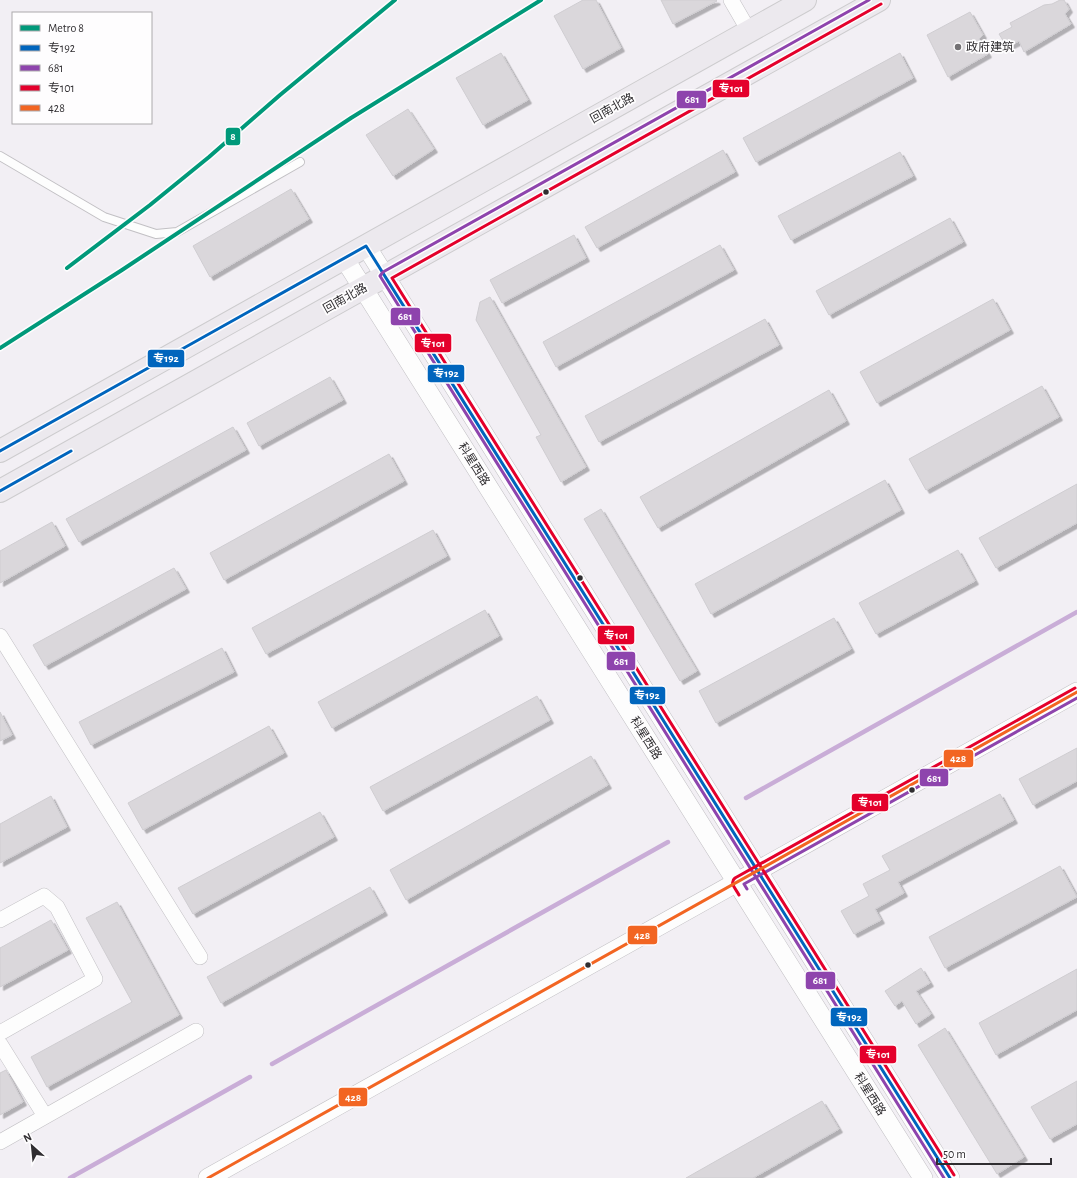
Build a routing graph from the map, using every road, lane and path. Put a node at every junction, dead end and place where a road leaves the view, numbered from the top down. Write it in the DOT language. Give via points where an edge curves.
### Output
graph roads {
  1 [pos="731,0"];
  2 [pos="805,0"];
  3 [pos="879,0"];
  4 [pos="749,31"];
  5 [pos="0,156"];
  6 [pos="300,162"];
  7 [pos="366,246"];
  8 [pos="344,258"];
  9 [pos="385,276"];
  10 [pos="363,288"];
  11 [pos="0,451"];
  12 [pos="0,490"];
  13 [pos="0,636"];
  14 [pos="1077,692"];
  15 [pos="757,871"];
  16 [pos="737,882"];
  17 [pos="0,920"];
  18 [pos="200,957"];
  19 [pos="196,1031"];
  20 [pos="0,1033"];
  21 [pos="0,1044"];
  22 [pos="46,1116"];
  23 [pos="0,1142"];
  24 [pos="208,1178"];
  25 [pos="922,1178"];
  26 [pos="950,1178"];
  1 -- 4 [label="street"];
  2 -- 4 [label="main road, 回南北路"];
  3 -- 9 [label="main road, 回南北路"];
  4 -- 7 [label="main road, 回南北路"];
  5 -- 6 [label="lane" via="104,217 156,234 177,232"];
  7 -- 8 [label="main road, 回南北路"];
  7 -- 9 [label="street, 科星西路"];
  8 -- 10 [label="street, 科星西路"];
  8 -- 11 [label="main road, 回南北路"];
  9 -- 10 [label="main road, 回南北路"];
  9 -- 15 [label="street, 科星西路"];
  10 -- 12 [label="main road, 回南北路"];
  10 -- 16 [label="street, 科星西路"];
  13 -- 18 [label="street"];
  14 -- 15 [label="street"];
  15 -- 16 [label="street"];
  15 -- 26 [label="street, 科星西路"];
  16 -- 24 [label="street"];
  16 -- 25 [label="street, 科星西路"];
  17 -- 20 [label="street" via="44,896 57,908 95,979"];
  19 -- 22 [label="street"];
  21 -- 22 [label="street"];
  22 -- 23 [label="street"];
}
